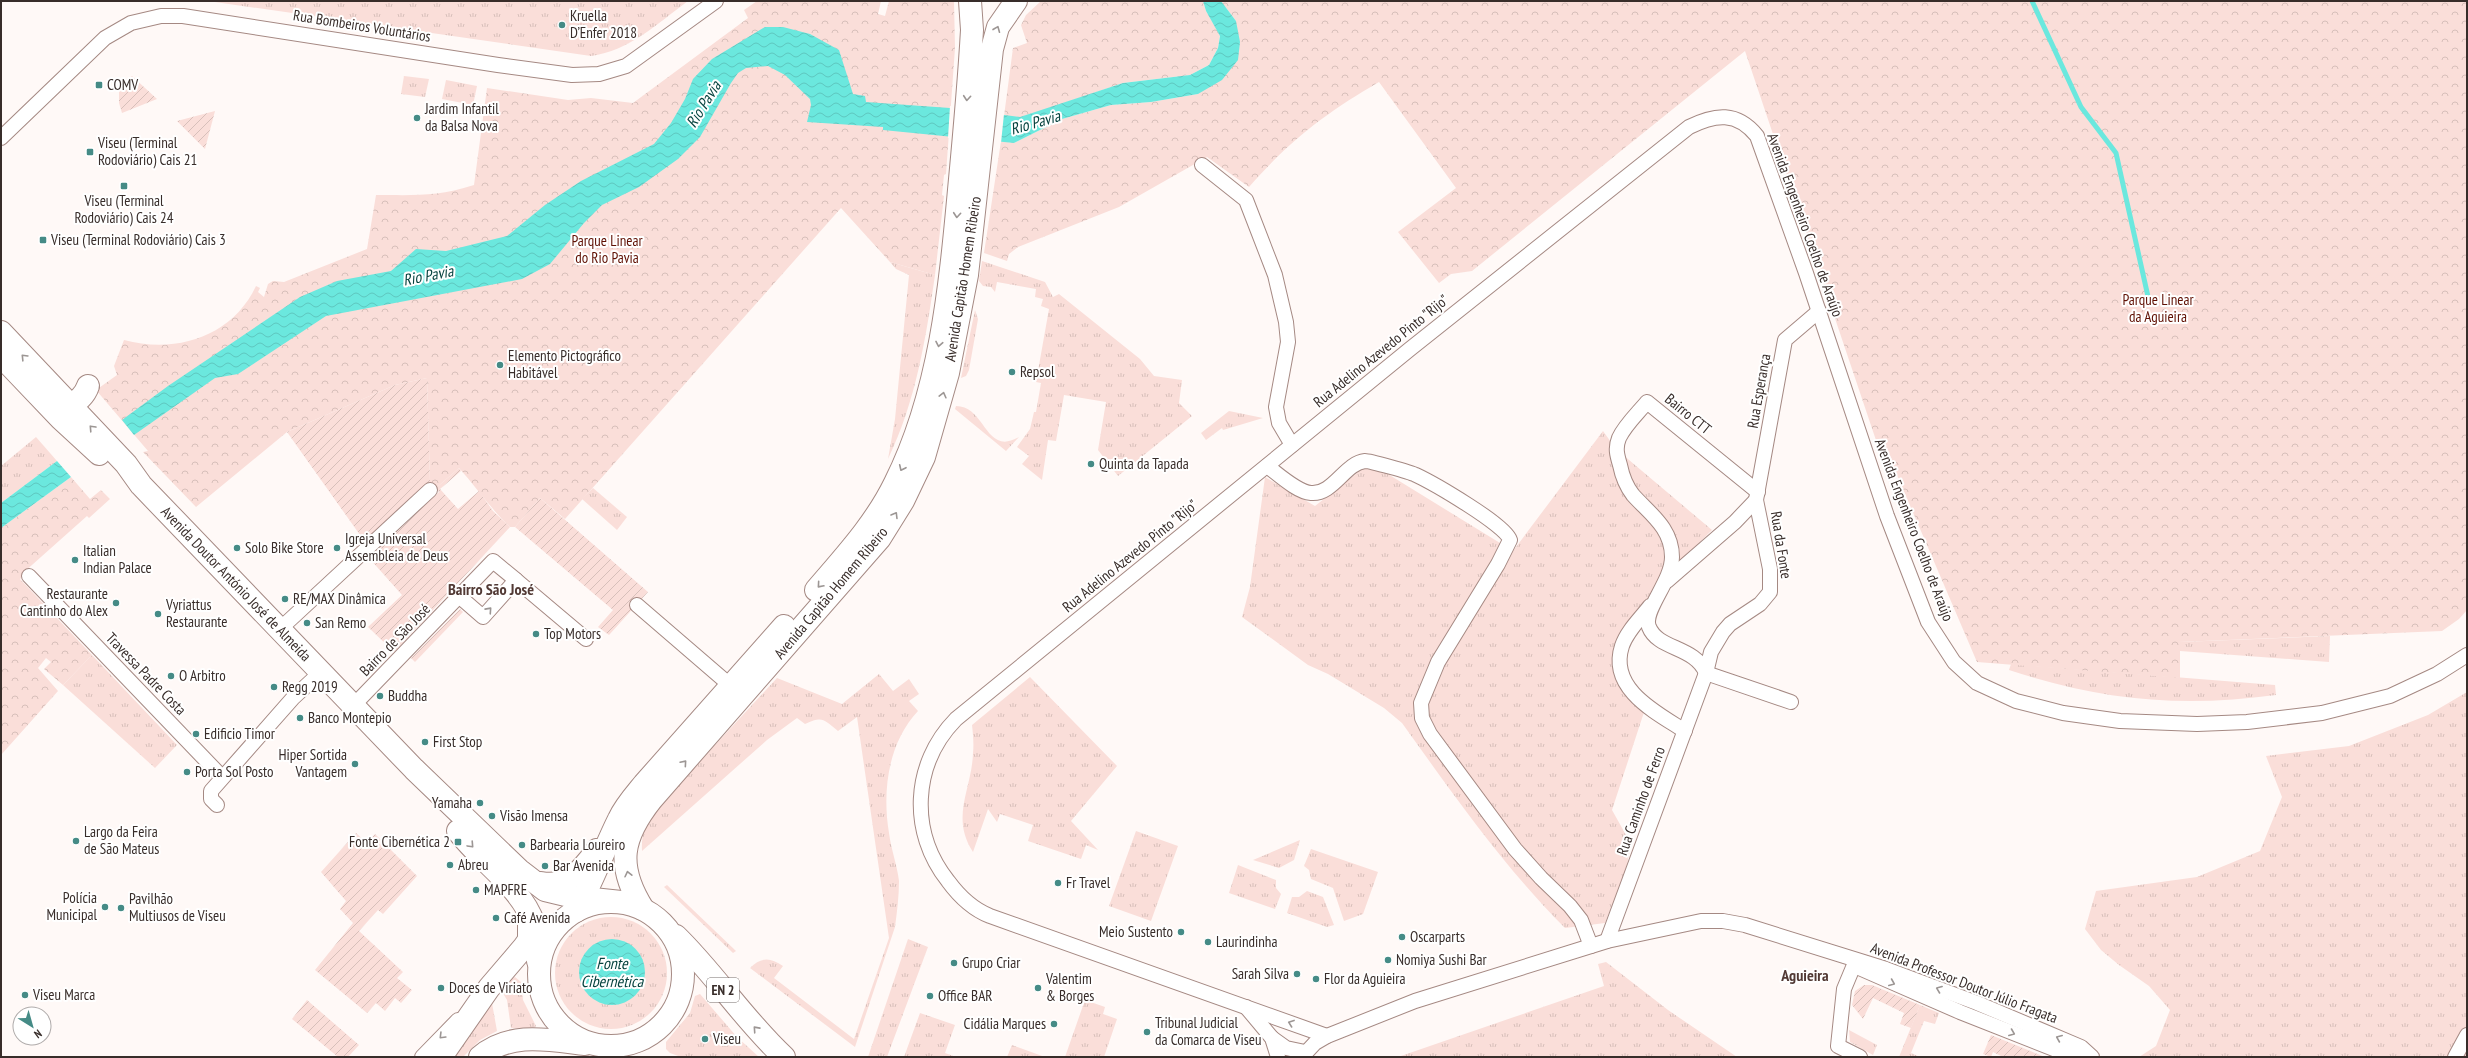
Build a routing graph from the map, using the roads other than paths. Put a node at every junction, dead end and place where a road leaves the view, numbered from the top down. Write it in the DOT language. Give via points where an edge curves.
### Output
graph roads {
  1 [pos="716,1"];
  2 [pos="970,1"];
  3 [pos="1016,1"];
  4 [pos="980,61"];
  5 [pos="1724,117"];
  6 [pos="1,138"];
  7 [pos="1202,165"];
  8 [pos="969,177"];
  9 [pos="1819,311"];
  10 [pos="1,332"];
  11 [pos="1,356"];
  12 [pos="88,386"];
  13 [pos="69,411"];
  14 [pos="1292,445"];
  15 [pos="1267,466"];
  16 [pos="430,490"];
  17 [pos="1757,496"];
  18 [pos="29,576"];
  19 [pos="516,580"];
  20 [pos="1667,581"];
  21 [pos="460,597"];
  22 [pos="1654,601"];
  23 [pos="637,605"];
  24 [pos="280,629"];
  25 [pos="586,639"];
  26 [pos="2467,655"];
  27 [pos="321,672"];
  28 [pos="1706,673"];
  29 [pos="731,686"];
  30 [pos="1791,702"];
  31 [pos="353,706"];
  32 [pos="1685,731"];
  33 [pos="414,769"];
  34 [pos="222,778"];
  35 [pos="217,805"];
  36 [pos="619,818"];
  37 [pos="531,880"];
  38 [pos="580,904"];
  39 [pos="643,909"];
  40 [pos="528,912"];
  41 [pos="662,922"];
  42 [pos="1607,941"];
  43 [pos="1591,946"];
  44 [pos="1819,948"];
  45 [pos="540,955"];
  46 [pos="1854,965"];
  47 [pos="495,982"];
  48 [pos="1244,1006"];
  49 [pos="2467,1035"];
  50 [pos="1327,1036"];
  51 [pos="1272,1038"];
  52 [pos="592,1044"];
  53 [pos="617,1046"];
  54 [pos="482,1055"];
  55 [pos="1303,1055"];
  56 [pos="422,1057"];
  57 [pos="442,1057"];
  58 [pos="561,1057"];
  59 [pos="642,1057"];
  60 [pos="784,1057"];
  61 [pos="1278,1057"];
  62 [pos="1860,1057"];
  63 [pos="2074,1057"];
  64 [pos="2092,1057"];
  65 [pos="2455,1057"];
  1 -- 6 [label="street, Rua Bombeiros Voluntários" via="626,66 599,74 572,75 183,16 161,16 131,23 105,38"];
  2 -- 4 [label="main road, Avenida Capitão Homem Ribeiro" via="972,30"];
  4 -- 3 [label="main road, Avenida Capitão Homem Ribeiro, one-way" via="998,27"];
  4 -- 8 [label="main road, Avenida Capitão Homem Ribeiro"];
  5 -- 9 [label="street, Avenida Engenheiro Coelho de Araújo" via="1739,120 1756,136"];
  5 -- 14 [label="street, Rua Adelino Azevedo Pinto \"Rijo\"" via="1707,118 1689,127"];
  7 -- 14 [label="street" via="1246,200 1275,275 1288,342 1276,407 1281,428"];
  8 -- 29 [label="main road, Avenida Capitão Homem Ribeiro, one-way" via="930,384 907,457 895,484 865,533"];
  39 -- 8 [label="main road, Avenida Capitão Homem Ribeiro, one-way" via="632,891 626,867 625,851 632,826 880,538 906,496 924,457 940,406 967,275"];
  9 -- 17 [label="street, Rua Esperança" via="1785,340"];
  9 -- 26 [label="street, Avenida Engenheiro Coelho de Araújo" via="1887,516 1928,622 1954,662 1977,683 2016,701 2063,713 2120,721 2197,724 2247,722 2322,713 2390,696 2437,674"];
  13 -- 10 [label="main road, Avenida Doutor António José de Almeida, one-way"];
  11 -- 13 [label="main road" via="17,373 37,385 58,407"];
  12 -- 13 [label="main road"];
  13 -- 24 [label="main road, Avenida Doutor António José de Almeida"];
  14 -- 15 [label="street, Rua Adelino Azevedo Pinto \"Rijo\""];
  15 -- 43 [label="street" via="1289,483 1311,493 1322,491 1356,465 1366,461 1415,475 1494,522 1508,534 1510,540 1498,564 1438,662 1422,702 1422,718 1430,734 1515,849 1581,920"];
  15 -- 48 [label="street, Rua Adelino Azevedo Pinto \"Rijo\"" via="956,719 936,742 922,782 920,801 921,819 934,861 952,888 973,908"];
  16 -- 24 [label="street"];
  17 -- 20 [label="street, Bairro CTT"];
  17 -- 20 [label="street, Bairro CTT" via="1647,402 1620,437 1616,449 1632,494 1656,517 1668,536 1672,558"];
  17 -- 28 [label="street, Rua da Fonte" via="1770,569 1770,592 1760,604 1730,624 1723,632 1711,652"];
  18 -- 34 [label="street, Travessa Padre Costa"];
  19 -- 21 [label="street, Bairro de São José" via="493,561"];
  21 -- 19 [label="street, one-way" via="483,617"];
  19 -- 25 [label="street, Bairro de São José"];
  20 -- 22 [label="street, Bairro CTT"];
  21 -- 31 [label="street, Bairro de São José"];
  22 -- 28 [label="street, Bairro CTT" via="1648,616 1648,626 1652,633 1700,661"];
  22 -- 32 [label="street, Bairro CTT" via="1630,630 1623,644 1622,675 1640,701"];
  23 -- 29 [label="street"];
  24 -- 27 [label="main road, Avenida Doutor António José de Almeida"];
  27 -- 31 [label="main road, Avenida Doutor António José de Almeida"];
  27 -- 34 [label="street"];
  28 -- 30 [label="street"];
  28 -- 32 [label="street, Rua Caminho de Ferro"];
  29 -- 36 [label="main road, Avenida Capitão Homem Ribeiro" via="644,784"];
  31 -- 33 [label="main road, Avenida Doutor António José de Almeida"];
  32 -- 42 [label="street, Rua Caminho de Ferro"];
  33 -- 37 [label="main road, Avenida Doutor António José de Almeida"];
  33 -- 40 [label="main road, Avenida Doutor António José de Almeida, one-way" via="460,833 503,879"];
  34 -- 35 [label="street" via="209,794"];
  36 -- 37 [label="main road" via="586,865 569,880 549,884"];
  36 -- 38 [label="main road, Avenida Capitão Homem Ribeiro"];
  37 -- 38 [label="main road, Avenida Doutor António José de Almeida" via="545,890"];
  38 -- 39 [label="main road, Avenida Doutor António José de Almeida" via="621,902"];
  38 -- 45 [label="main road" via="558,925"];
  39 -- 41 [label="main road"];
  40 -- 45 [label="main road, Avenida Doutor António José de Almeida" via="536,932"];
  40 -- 47 [label="main road" via="529,940"];
  41 -- 53 [label="main road" via="676,941 683,963 683,986 675,1008 661,1027 641,1040"];
  60 -- 41 [label="main road, EN 2, one-way" via="735,1007 696,956"];
  42 -- 43 [label="street, Avenida Professor Doutor Júlio Fragata"];
  42 -- 44 [label="street, Avenida Professor Doutor Júlio Fragata" via="1702,921 1723,921 1745,925"];
  43 -- 50 [label="street, Avenida Professor Doutor Júlio Fragata" via="1415,1001"];
  44 -- 46 [label="street, Avenida Professor Doutor Júlio Fragata"];
  64 -- 44 [label="street, Avenida Professor Doutor Júlio Fragata, one-way" via="2080,1047 1976,1003 1880,966"];
  45 -- 47 [label="main road" via="525,956"];
  45 -- 52 [label="main road, Avenida Doutor António José de Almeida" via="542,994 552,1016 570,1034"];
  46 -- 62 [label="street" via="1844,990 1838,1046"];
  46 -- 63 [label="street, Avenida Professor Doutor Júlio Fragata, one-way" via="1960,1012"];
  47 -- 56 [label="street, one-way"];
  47 -- 57 [label="main road"];
  50 -- 48 [label="street, Rua Adelino Azevedo Pinto \"Rijo\", one-way"];
  48 -- 51 [label="street"];
  49 -- 65 [label="street"];
  50 -- 55 [label="street, Avenida Professor Doutor Júlio Fragata"];
  51 -- 55 [label="street" via="1286,1048"];
  51 -- 61 [label="street"];
  52 -- 53 [label="main road"];
  52 -- 54 [label="main road" via="506,1041"];
  53 -- 59 [label="main road"];
  54 -- 58 [label="main road" via="508,1049"];
}
